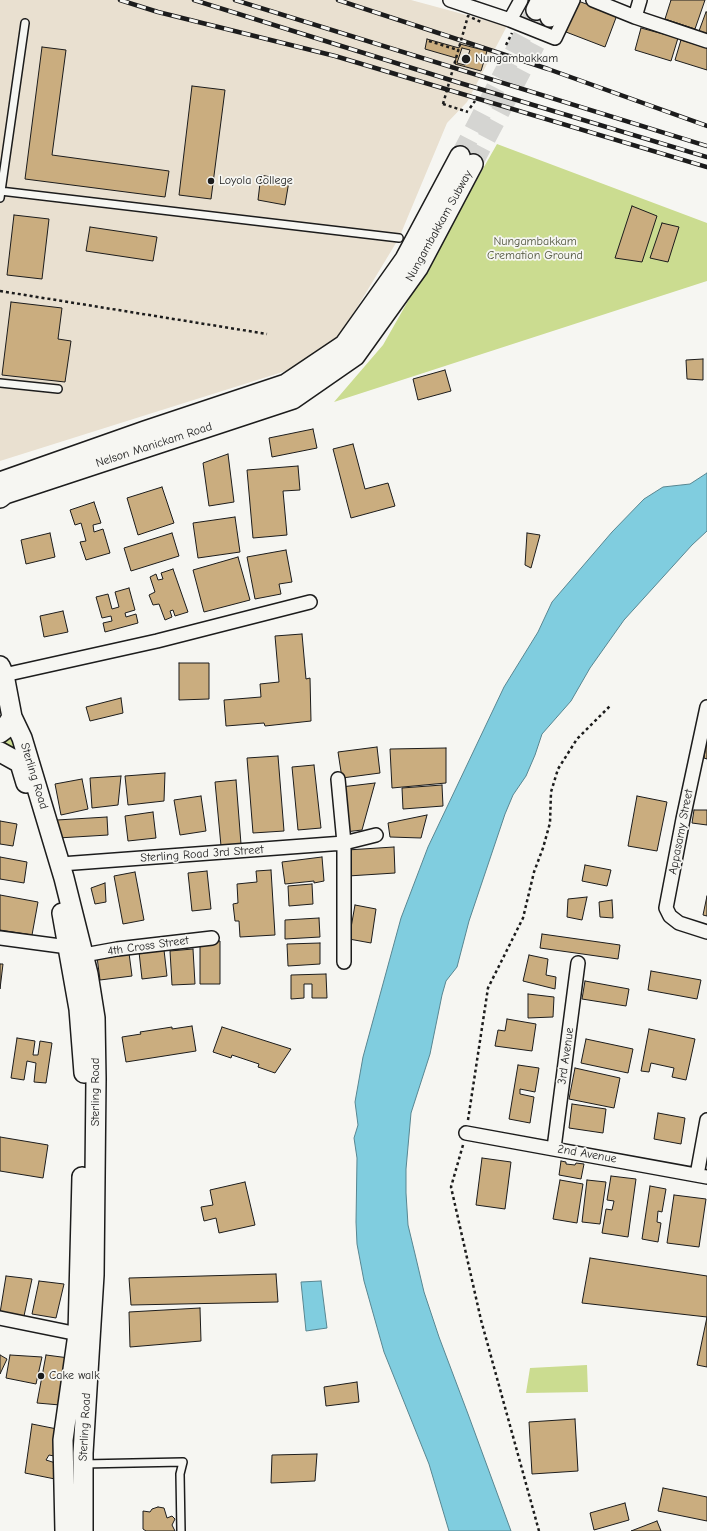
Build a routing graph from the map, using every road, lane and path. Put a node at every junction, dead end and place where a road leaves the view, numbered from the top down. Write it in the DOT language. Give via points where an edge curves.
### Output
graph roads {
  1 [pos="450,0"];
  2 [pos="559,0"];
  3 [pos="573,0"];
  4 [pos="593,0"];
  5 [pos="640,0"];
  6 [pos="537,7"];
  7 [pos="635,17"];
  8 [pos="481,22"];
  9 [pos="25,23"];
  10 [pos="512,26"];
  11 [pos="429,41"];
  12 [pos="707,41"];
  13 [pos="506,45"];
  14 [pos="458,50"];
  15 [pos="475,101"];
  16 [pos="470,108"];
  17 [pos="468,112"];
  18 [pos="467,160"];
  19 [pos="0,194"];
  20 [pos="399,238"];
  21 [pos="0,291"];
  22 [pos="267,334"];
  23 [pos="0,383"];
  24 [pos="302,383"];
  25 [pos="58,389"];
  26 [pos="0,482"];
  27 [pos="0,498"];
  28 [pos="310,602"];
  29 [pos="2,670"];
  30 [pos="611,705"];
  31 [pos="707,707"];
  32 [pos="12,717"];
  33 [pos="0,732"];
  34 [pos="0,752"];
  35 [pos="338,779"];
  36 [pos="376,836"];
  37 [pos="344,843"];
  38 [pos="61,864"];
  39 [pos="707,932"];
  40 [pos="0,938"];
  41 [pos="212,938"];
  42 [pos="76,951"];
  43 [pos="344,962"];
  44 [pos="578,963"];
  45 [pos="707,1120"];
  46 [pos="466,1133"];
  47 [pos="554,1148"];
  48 [pos="702,1176"];
  49 [pos="0,1318"];
  50 [pos="78,1334"];
  51 [pos="83,1464"];
  52 [pos="65,1531"];
  53 [pos="83,1531"];
  54 [pos="181,1531"];
  55 [pos="539,1531"];
  1 -- 10 [label="street"];
  2 -- 6 [label="main road"];
  3 -- 10 [label="street" via="555,38"];
  4 -- 7 [label="street"];
  5 -- 7 [label="street"];
  6 -- 10 [label="street"];
  7 -- 12 [label="street"];
  8 -- 14 [label="path, bridge" via="468,16"];
  9 -- 19 [label="lane"];
  10 -- 13 [label="path"];
  11 -- 14 [label="path"];
  14 -- 17 [label="path, bridge" via="443,104"];
  15 -- 16 [label="path"];
  18 -- 24 [label="main road, Nungambakkam Subway" via="405,259 344,344"];
  19 -- 20 [label="lane"];
  21 -- 22 [label="path"];
  23 -- 25 [label="lane"];
  24 -- 26 [label="main road, Nelson Manickam Road" via="286,384"];
  24 -- 27 [label="main road, Nelson Manickam Road" via="293,399 5,494"];
  28 -- 29 [label="street" via="157,641"];
  29 -- 32 [label="main road, Sterling Road"];
  30 -- 46 [label="path" via="577,740 558,769 551,792 550,823 523,918 488,988"];
  31 -- 39 [label="street, Appasamy Street" via="666,908 670,916 679,923"];
  32 -- 33 [label="main road"];
  32 -- 38 [label="main road, Sterling Road" via="22,738"];
  34 -- 42 [label="main road, Sterling Road" via="20,763"];
  35 -- 37 [label="street"];
  36 -- 37 [label="street, Sterling Road 3rd Street"];
  37 -- 38 [label="street, Sterling Road 3rd Street"];
  37 -- 43 [label="street"];
  38 -- 42 [label="main road, Sterling Road"];
  40 -- 42 [label="street, 4th Cross Street"];
  41 -- 42 [label="street, 4th Cross Street"];
  42 -- 50 [label="main road, Sterling Road" via="84,1067"];
  42 -- 51 [label="main road, Sterling Road" via="95,1018 96,1079 94,1275"];
  44 -- 47 [label="street, 3rd Avenue"];
  45 -- 48 [label="street"];
  46 -- 47 [label="street, 2nd Avenue"];
  46 -- 55 [label="path" via="451,1187 481,1320"];
  47 -- 48 [label="street, 2nd Avenue"];
  49 -- 50 [label="street"];
  50 -- 52 [label="main road, Sterling Road" via="63,1440"];
  51 -- 53 [label="main road, Sterling Road"];
  51 -- 54 [label="lane" via="183,1462 180,1474"];
}
